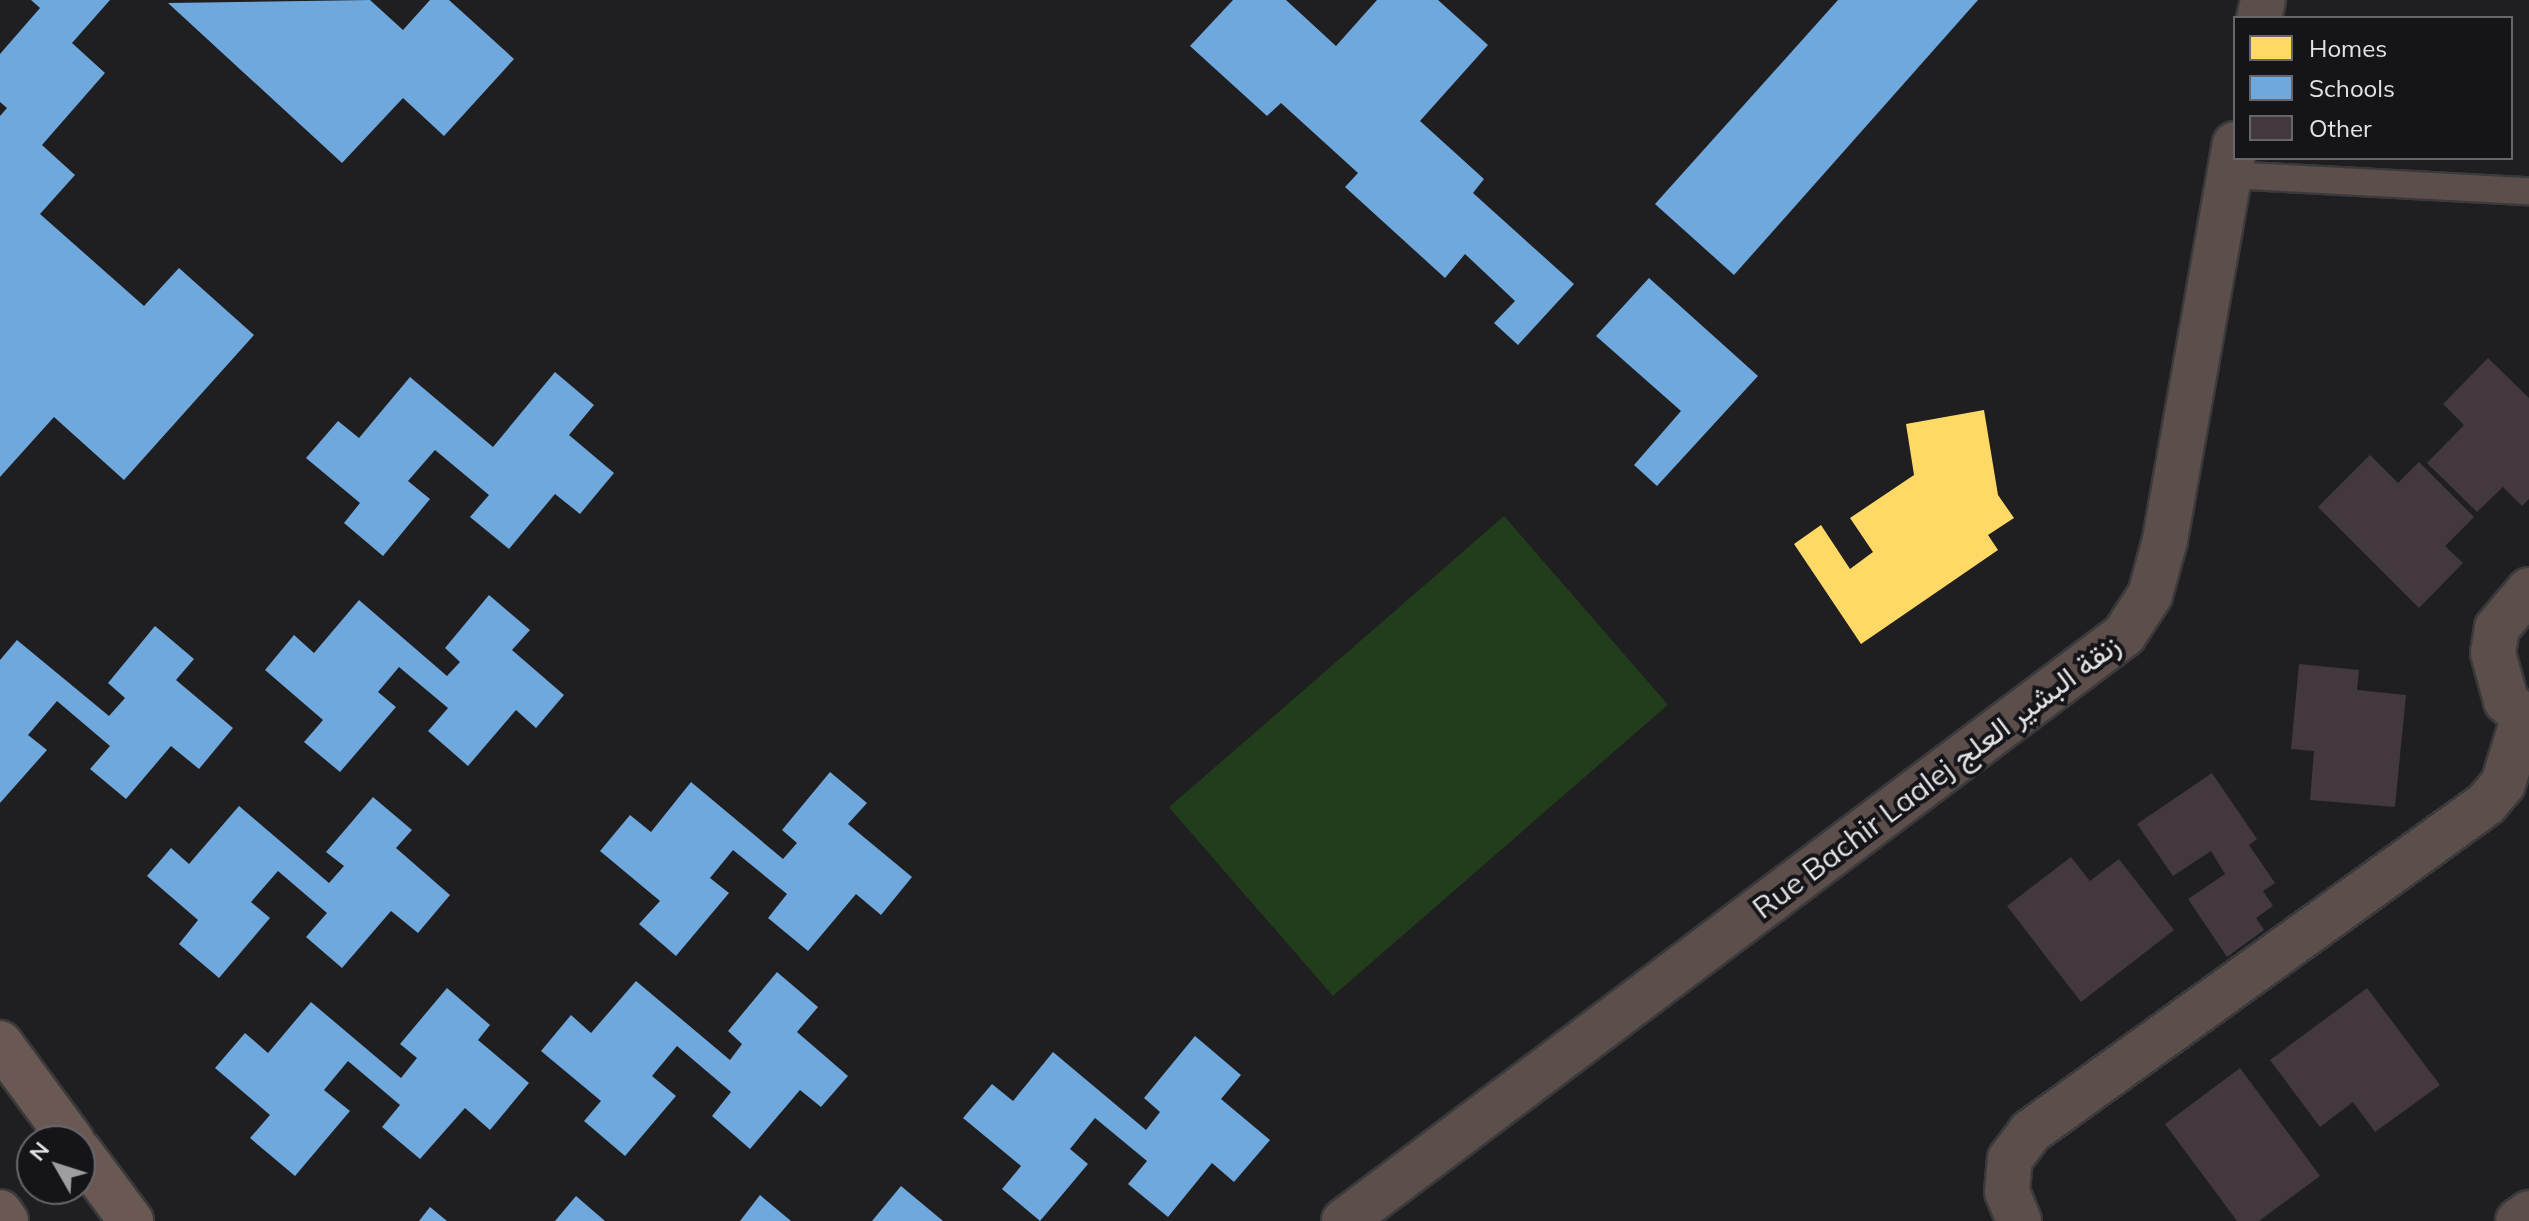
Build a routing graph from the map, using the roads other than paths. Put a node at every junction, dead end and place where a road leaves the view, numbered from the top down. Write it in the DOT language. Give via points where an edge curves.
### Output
graph roads {
  1 [pos="2232,159"];
  2 [pos="2241,160"];
  3 [pos="2529,191"];
  4 [pos="2529,590"];
  5 [pos="2526,720"];
  6 [pos="0,1043"];
  7 [pos="60,1125"];
  8 [pos="96,1174"];
  9 [pos="0,1212"];
  10 [pos="2529,1213"];
  11 [pos="6,1221"];
  12 [pos="131,1221"];
  13 [pos="1344,1221"];
  14 [pos="2019,1221"];
  15 [pos="2518,1221"];
  1 -- 13 [label="street, Rue Bachir Laalej زنقة البشير العلج" via="2165,540 2150,595 2124,635"];
  2 -- 3 [label="lane"];
  4 -- 5 [label="street" via="2497,628 2493,653 2496,678"];
  5 -- 14 [label="street" via="2503,784 2486,804 2030,1132 2010,1159 2007,1192"];
  6 -- 7 [label="main road"];
  8 -- 12 [label="main road"];
  9 -- 11 [label="main road"];
  10 -- 15 [label="street"];
}
